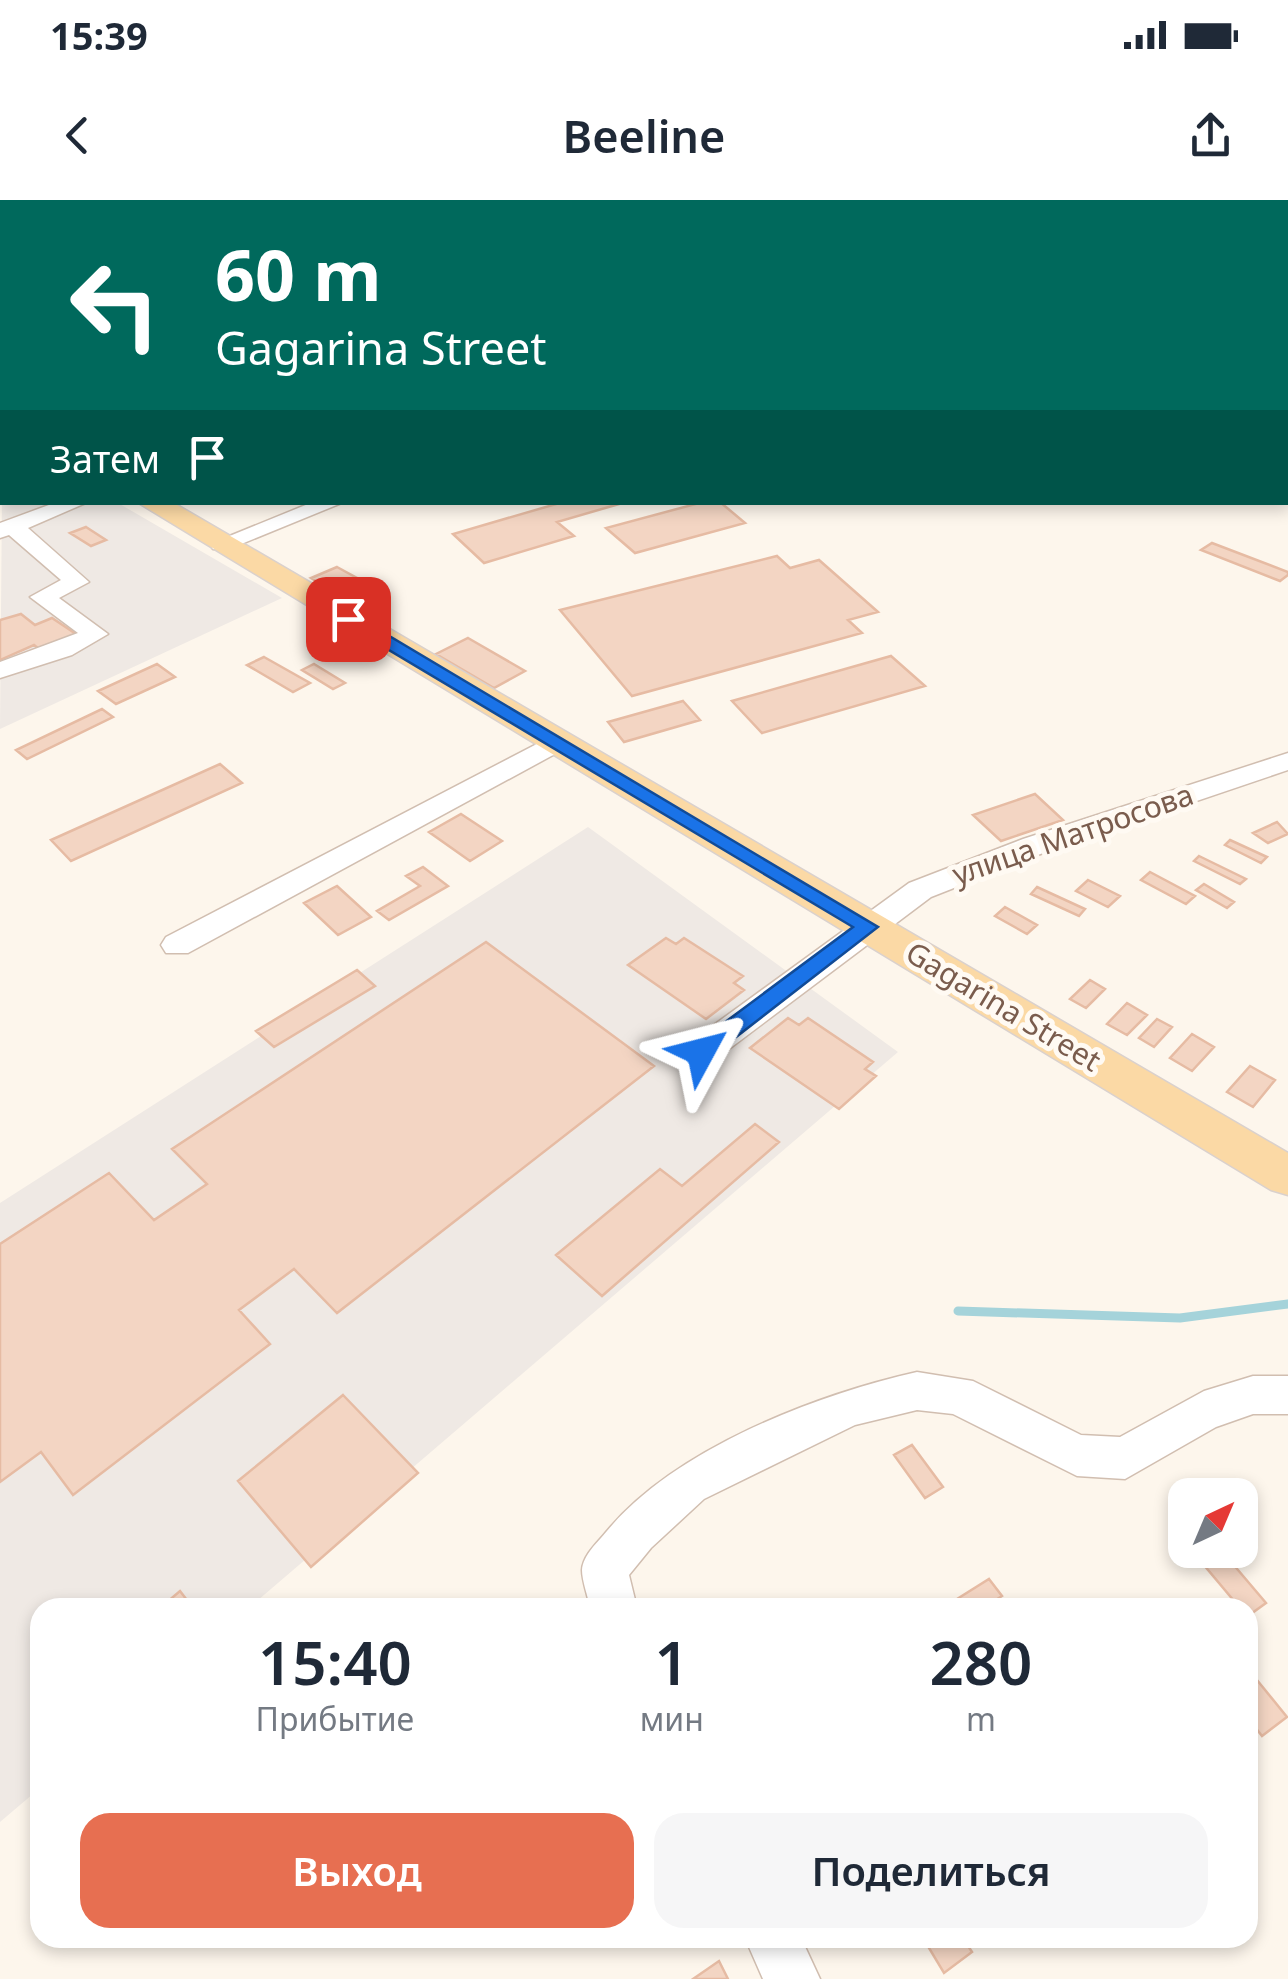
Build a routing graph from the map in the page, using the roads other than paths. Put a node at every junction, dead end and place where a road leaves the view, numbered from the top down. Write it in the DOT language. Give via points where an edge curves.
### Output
graph roads {
  1 [pos="70,505"];
  2 [pos="156,505"];
  3 [pos="326,505"];
  4 [pos="7,529"];
  5 [pos="221,544"];
  6 [pos="0,670"];
  7 [pos="556,742"];
  8 [pos="1288,761"];
  9 [pos="868,927"];
  10 [pos="177,945"];
  11 [pos="701,1052"];
  12 [pos="1288,1176"];
  13 [pos="1288,1395"];
  14 [pos="612,1598"];
  15 [pos="777,1948"];
  16 [pos="792,1979"];
  1 -- 4 [label="street"];
  2 -- 5 [label="main road, Gagarina Street"];
  3 -- 5 [label="street"];
  4 -- 6 [label="street" via="77,582 42,597 96,634"];
  5 -- 7 [label="main road, Gagarina Street"];
  7 -- 9 [label="main road, Gagarina Street"];
  7 -- 10 [label="street"];
  8 -- 9 [label="street, улица Матросова" via="956,875 920,890"];
  9 -- 11 [label="street, улица Матросова"];
  9 -- 12 [label="main road, Gagarina Street"];
  13 -- 14 [label="street" via="1253,1394 1204,1410 1125,1458 1077,1455 958,1395 917,1391 849,1407 688,1484 605,1568"];
  15 -- 16 [label="street"];
}
